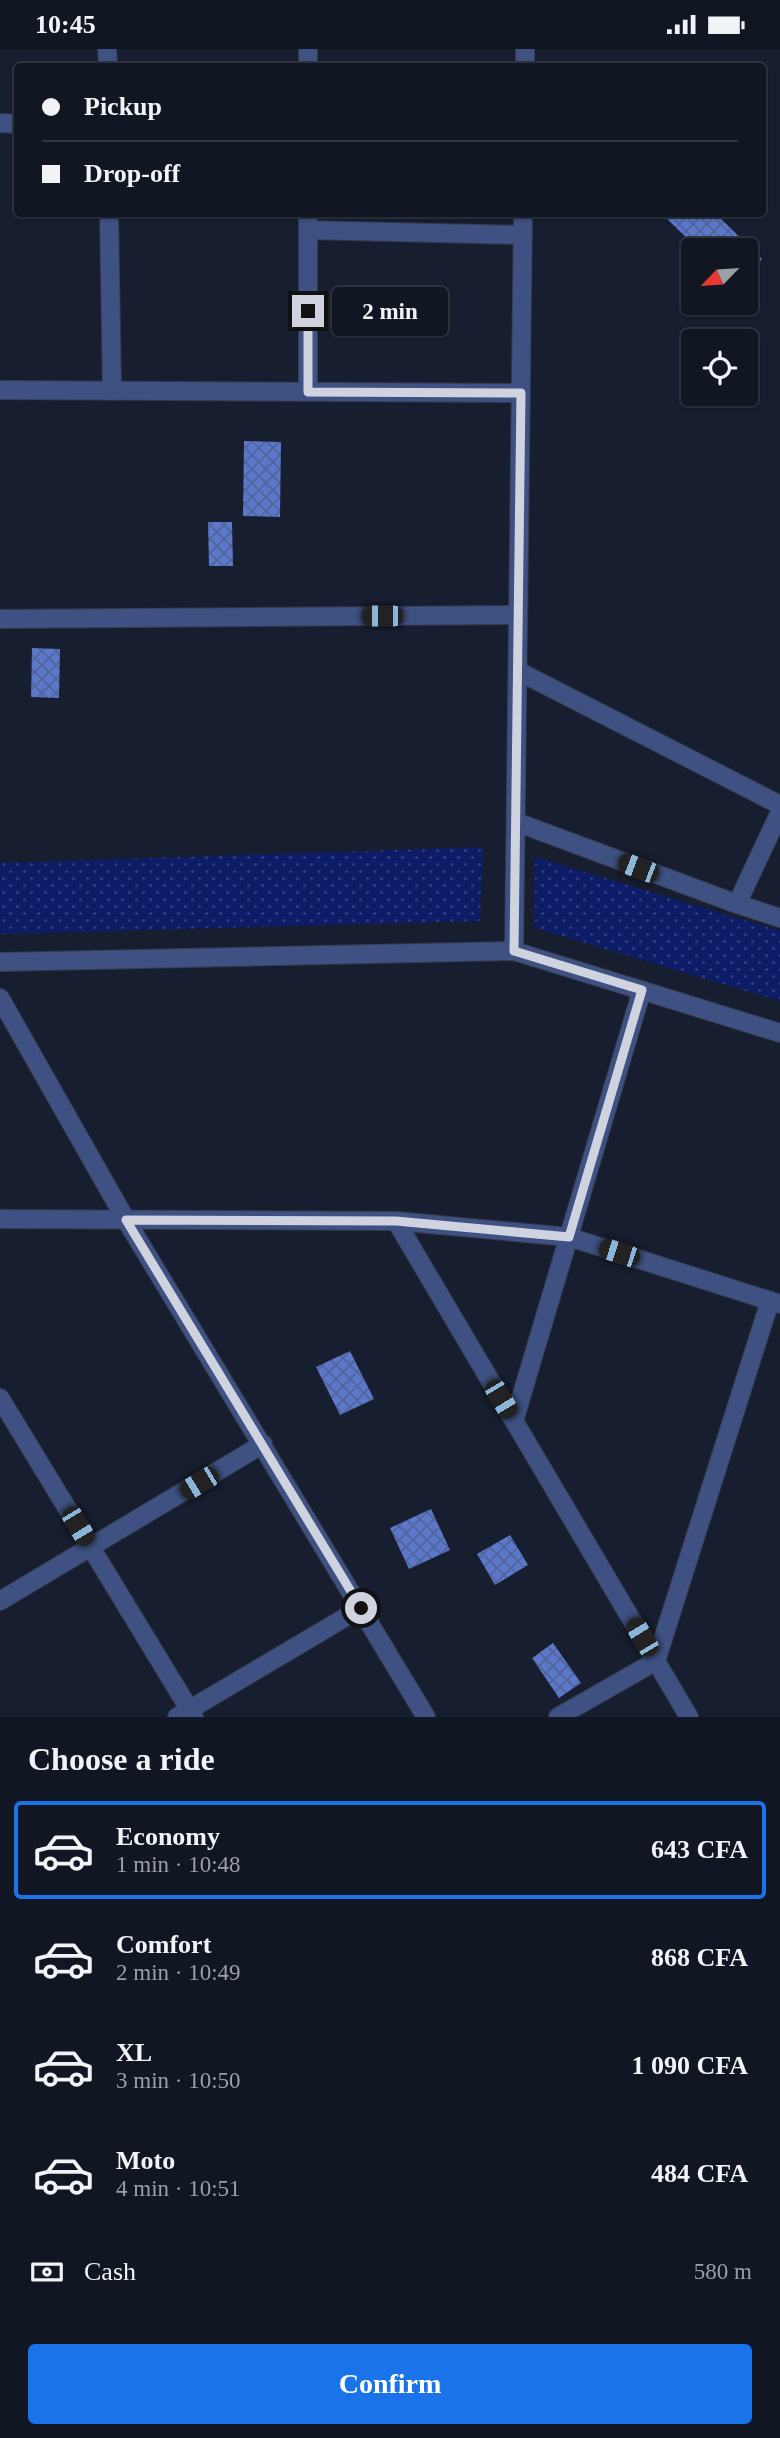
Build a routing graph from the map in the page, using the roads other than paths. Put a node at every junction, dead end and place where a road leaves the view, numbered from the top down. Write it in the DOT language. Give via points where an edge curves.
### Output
graph roads {
  1 [pos="109,217"];
  2 [pos="523,217"];
  3 [pos="308,222"];
  4 [pos="523,235"];
  5 [pos="0,390"];
  6 [pos="112,391"];
  7 [pos="308,392"];
  8 [pos="521,393"];
  9 [pos="518,615"];
  10 [pos="0,619"];
  11 [pos="518,671"];
  12 [pos="780,805"];
  13 [pos="780,812"];
  14 [pos="516,822"];
  15 [pos="737,904"];
  16 [pos="780,918"];
  17 [pos="514,951"];
  18 [pos="0,963"];
  19 [pos="642,990"];
  20 [pos="0,998"];
  21 [pos="780,1033"];
  22 [pos="0,1219"];
  23 [pos="126,1220"];
  24 [pos="396,1221"];
  25 [pos="569,1237"];
  26 [pos="775,1303"];
  27 [pos="0,1398"];
  28 [pos="514,1421"];
  29 [pos="263,1444"];
  30 [pos="91,1547"];
  31 [pos="0,1601"];
  32 [pos="361,1608"];
  33 [pos="656,1661"];
  34 [pos="186,1714"];
  35 [pos="426,1717"];
  36 [pos="558,1717"];
  37 [pos="689,1717"];
  1 -- 6 [label="street"];
  2 -- 4 [label="street"];
  3 -- 4 [label="street"];
  3 -- 7 [label="street"];
  4 -- 8 [label="street"];
  5 -- 6 [label="street"];
  6 -- 7 [label="street"];
  7 -- 8 [label="street"];
  8 -- 9 [label="street"];
  9 -- 10 [label="street"];
  9 -- 11 [label="street"];
  11 -- 12 [label="street"];
  11 -- 14 [label="street"];
  13 -- 15 [label="street"];
  14 -- 15 [label="street"];
  14 -- 17 [label="street"];
  15 -- 16 [label="street"];
  17 -- 18 [label="street"];
  17 -- 19 [label="street"];
  19 -- 21 [label="street"];
  19 -- 25 [label="street"];
  20 -- 23 [label="street"];
  22 -- 23 [label="street"];
  23 -- 24 [label="street"];
  23 -- 29 [label="street"];
  24 -- 25 [label="street"];
  24 -- 28 [label="street"];
  25 -- 26 [label="street"];
  25 -- 28 [label="street"];
  26 -- 33 [label="street"];
  27 -- 30 [label="street"];
  28 -- 33 [label="street"];
  29 -- 30 [label="street"];
  29 -- 32 [label="street"];
  30 -- 31 [label="street"];
  30 -- 34 [label="street"];
  32 -- 34 [label="street"];
  32 -- 35 [label="street"];
  33 -- 36 [label="street"];
  33 -- 37 [label="street"];
}
